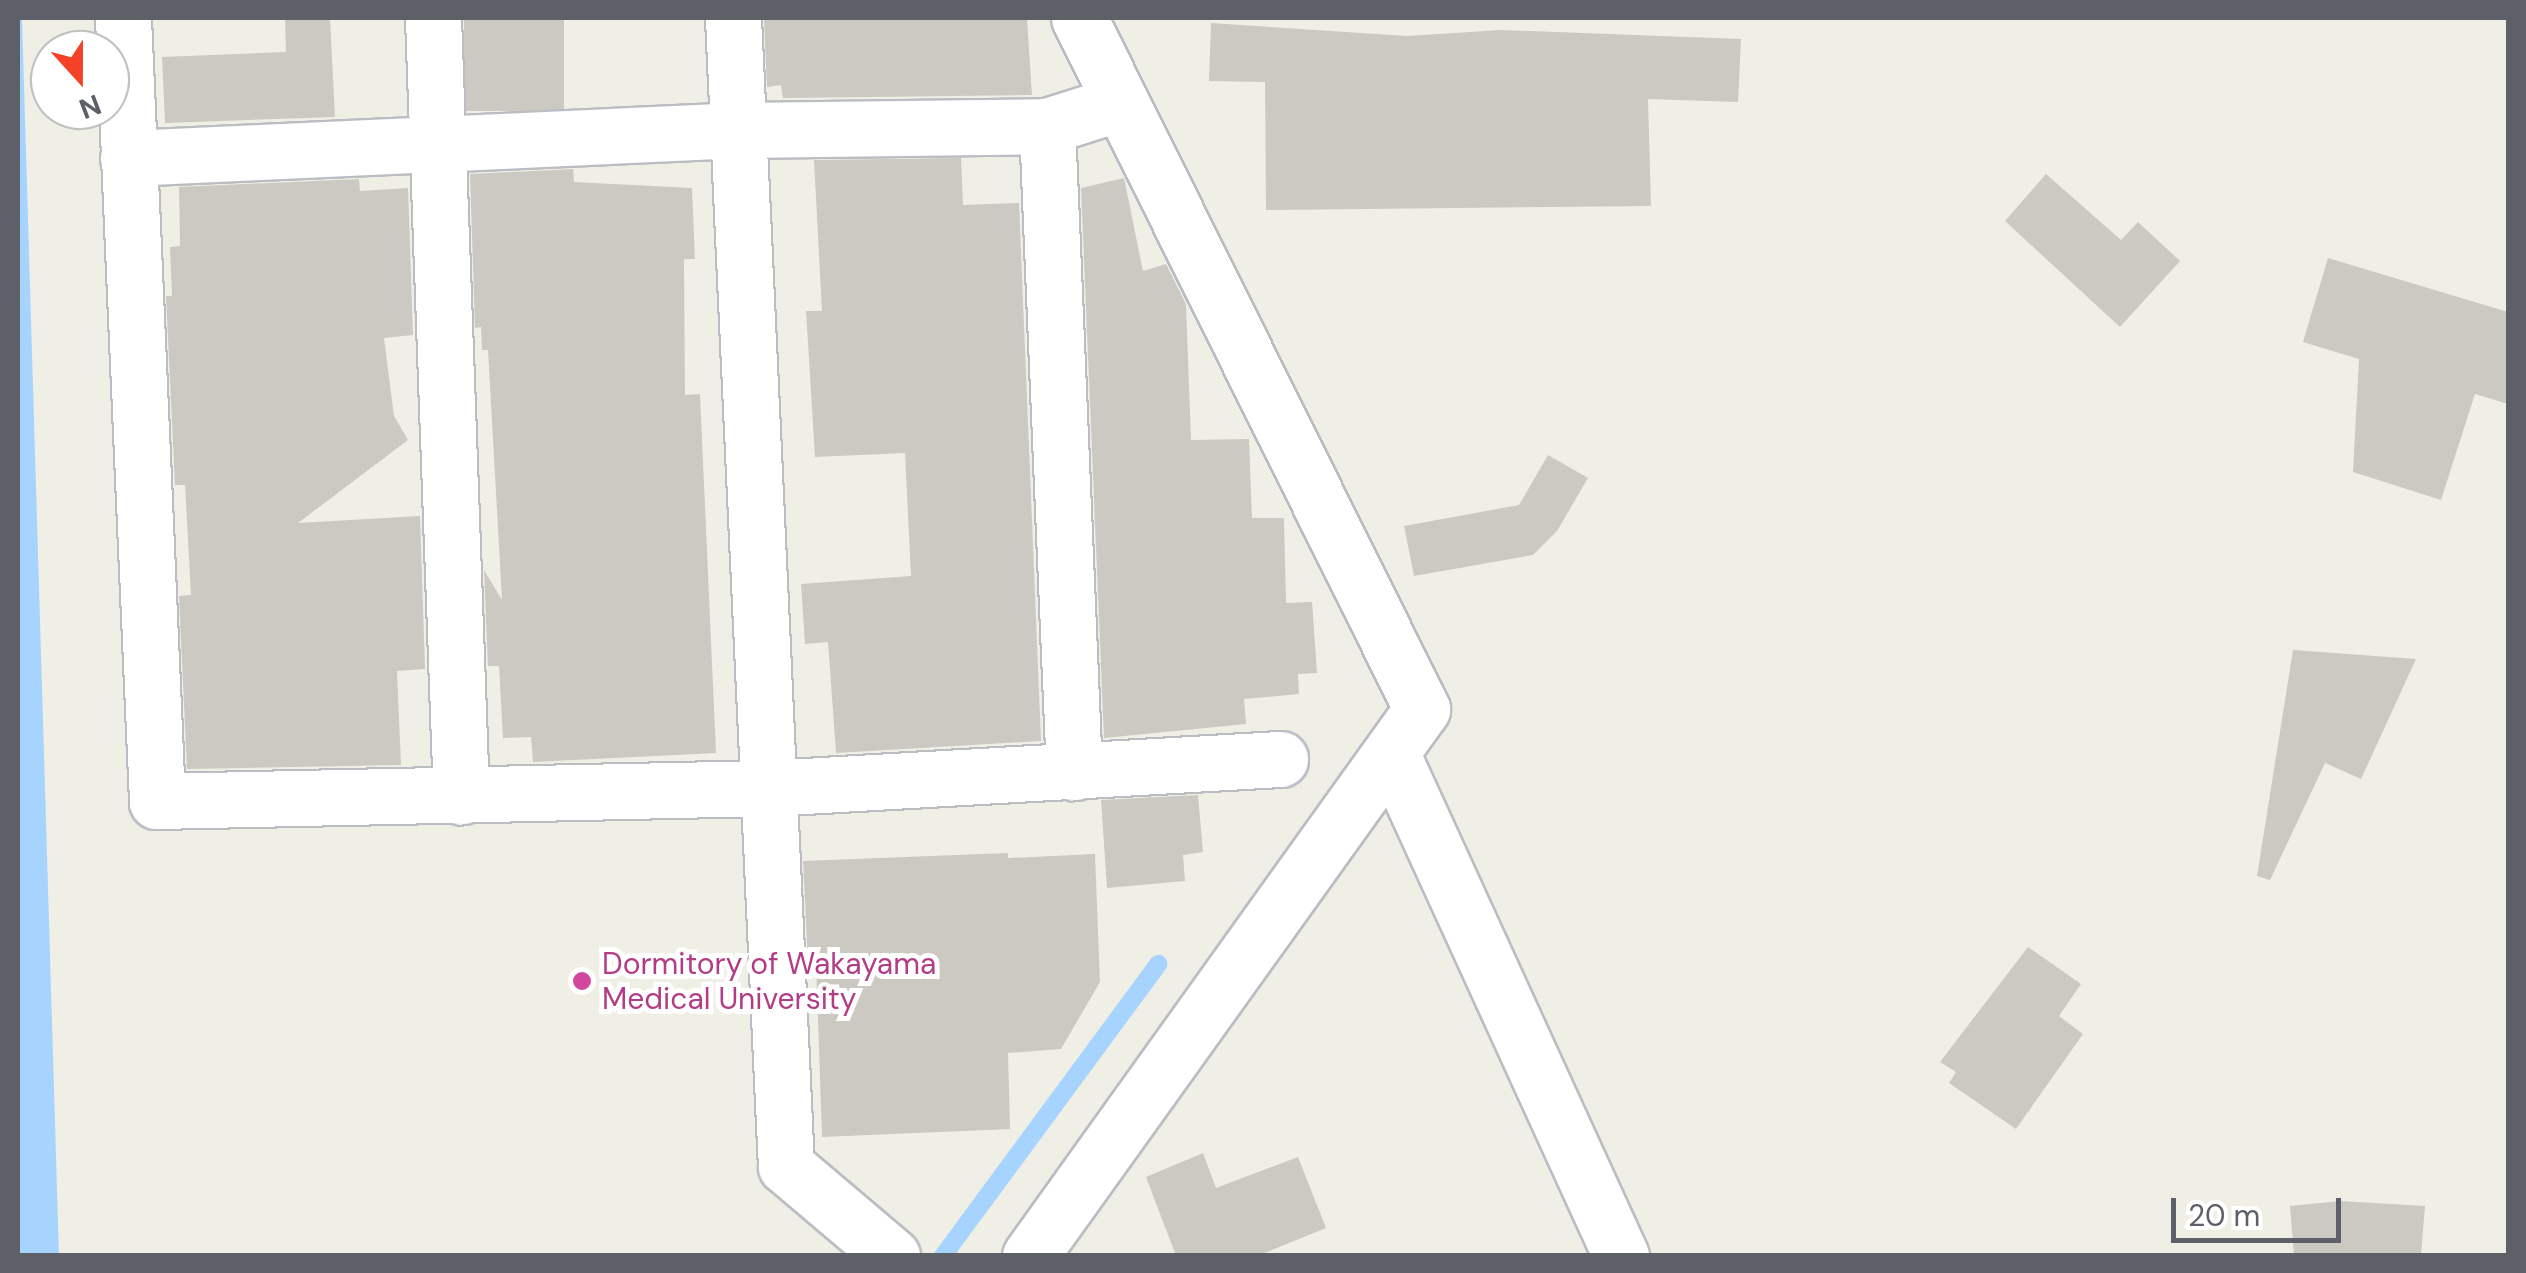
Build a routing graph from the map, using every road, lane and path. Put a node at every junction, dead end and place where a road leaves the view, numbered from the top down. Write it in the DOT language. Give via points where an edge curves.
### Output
graph roads {
  1 [pos="123,18"];
  2 [pos="433,18"];
  3 [pos="733,18"];
  4 [pos="1079,18"];
  5 [pos="1120,103"];
  6 [pos="1047,126"];
  7 [pos="738,130"];
  8 [pos="439,144"];
  9 [pos="128,158"];
  10 [pos="1393,757"];
  11 [pos="1280,760"];
  12 [pos="1074,772"];
  13 [pos="769,788"];
  14 [pos="461,796"];
  15 [pos="892,1256"];
  16 [pos="1030,1256"];
  17 [pos="1621,1256"];
  1 -- 9 [label="street"];
  2 -- 8 [label="street"];
  3 -- 7 [label="street"];
  4 -- 5 [label="street"];
  5 -- 6 [label="street"];
  5 -- 10 [label="street" via="1422,709"];
  6 -- 7 [label="street"];
  6 -- 12 [label="street"];
  7 -- 8 [label="street"];
  7 -- 13 [label="street"];
  8 -- 9 [label="street"];
  8 -- 14 [label="street"];
  9 -- 14 [label="street" via="157,801"];
  10 -- 16 [label="street"];
  10 -- 17 [label="street"];
  11 -- 12 [label="street"];
  12 -- 13 [label="street"];
  13 -- 14 [label="street"];
  13 -- 15 [label="street" via="786,1166"];
}
